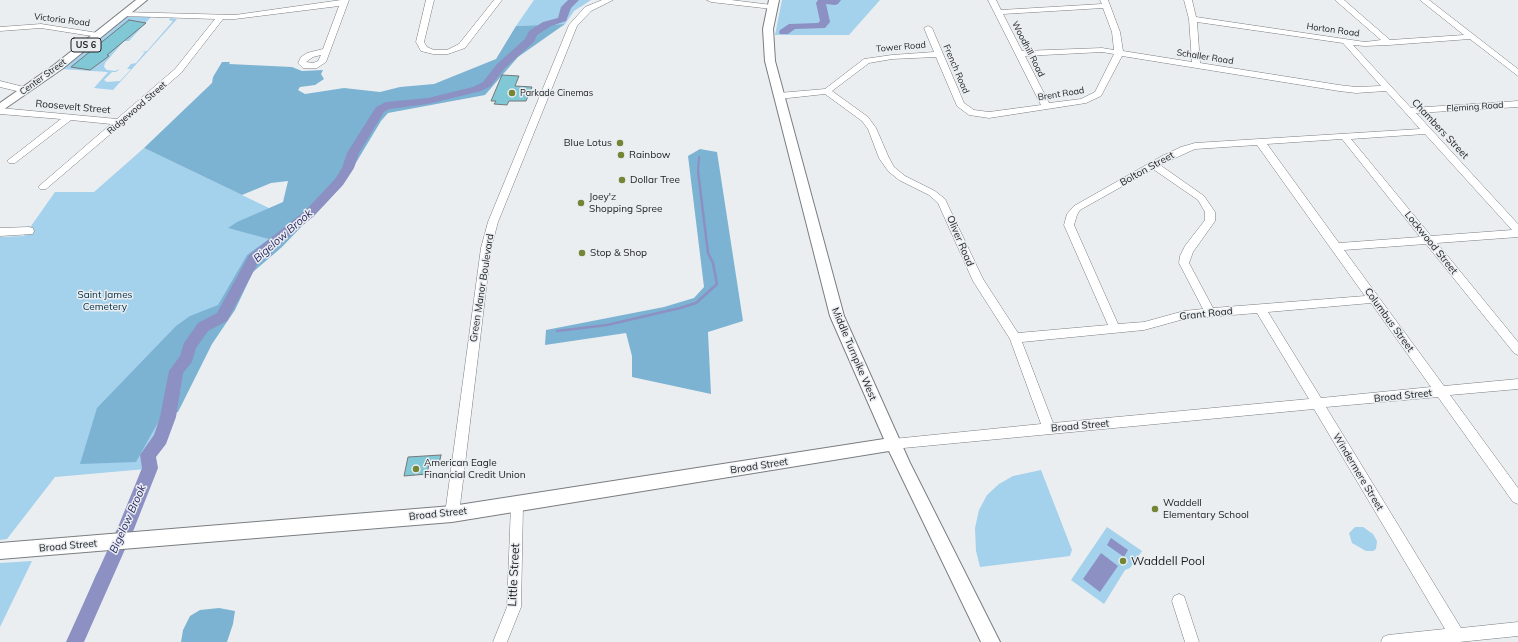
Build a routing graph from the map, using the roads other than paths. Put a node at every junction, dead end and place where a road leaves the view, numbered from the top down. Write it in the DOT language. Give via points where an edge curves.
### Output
graph roads {
  1 [pos="142,0"];
  2 [pos="430,0"];
  3 [pos="498,0"];
  4 [pos="609,0"];
  5 [pos="712,0"];
  6 [pos="992,0"];
  7 [pos="1188,0"];
  8 [pos="1338,0"];
  9 [pos="1424,0"];
  10 [pos="345,1"];
  11 [pos="1105,3"];
  12 [pos="773,4"];
  13 [pos="998,12"];
  14 [pos="125,14"];
  15 [pos="220,18"];
  16 [pos="1193,19"];
  17 [pos="928,28"];
  18 [pos="0,29"];
  19 [pos="98,35"];
  20 [pos="1471,37"];
  21 [pos="1346,42"];
  22 [pos="1389,43"];
  23 [pos="326,51"];
  24 [pos="1119,53"];
  25 [pos="939,54"];
  26 [pos="1019,54"];
  27 [pos="1196,65"];
  28 [pos="1518,73"];
  29 [pos="0,84"];
  30 [pos="1388,88"];
  31 [pos="25,90"];
  32 [pos="827,91"];
  33 [pos="779,96"];
  34 [pos="1518,104"];
  35 [pos="1046,106"];
  36 [pos="0,108"];
  37 [pos="0,111"];
  38 [pos="1409,111"];
  39 [pos="972,113"];
  40 [pos="70,117"];
  41 [pos="121,122"];
  42 [pos="1427,131"];
  43 [pos="1344,136"];
  44 [pos="1260,142"];
  45 [pos="12,161"];
  46 [pos="1153,165"];
  47 [pos="43,187"];
  48 [pos="1518,230"];
  49 [pos="29,231"];
  50 [pos="0,232"];
  51 [pos="1518,233"];
  52 [pos="1429,239"];
  53 [pos="1336,247"];
  54 [pos="1374,299"];
  55 [pos="1260,308"];
  56 [pos="1210,312"];
  57 [pos="1115,329"];
  58 [pos="1015,338"];
  59 [pos="1518,350"];
  60 [pos="1518,384"];
  61 [pos="1441,392"];
  62 [pos="1318,404"];
  63 [pos="1049,429"];
  64 [pos="893,444"];
  65 [pos="1518,498"];
  66 [pos="517,505"];
  67 [pos="452,514"];
  68 [pos="0,551"];
  69 [pos="1179,601"];
  70 [pos="1518,629"];
  71 [pos="1457,635"];
  72 [pos="500,642"];
  73 [pos="991,642"];
  74 [pos="1192,642"];
  75 [pos="1388,642"];
  1 -- 14 [label="main road, Center Street / US 6"];
  2 -- 3 [label="street" via="420,42 424,49 433,52 448,52 462,46"];
  4 -- 67 [label="street, Green Manor Boulevard" via="588,9 573,25 493,222 486,248"];
  5 -- 12 [label="street"];
  6 -- 13 [label="street, Woodhill Road"];
  7 -- 16 [label="street"];
  8 -- 22 [label="street"];
  9 -- 20 [label="street"];
  10 -- 15 [label="street"];
  10 -- 23 [label="street"];
  11 -- 13 [label="street"];
  11 -- 24 [label="street" via="1116,32"];
  12 -- 33 [label="main road, Middle Turnpike West" via="768,29 768,51"];
  13 -- 26 [label="street, Woodhill Road"];
  14 -- 15 [label="street"];
  14 -- 19 [label="main road, Center Street / US 6"];
  15 -- 41 [label="street, Ridgewood Street" via="178,71"];
  16 -- 21 [label="street, Horton Road"];
  16 -- 27 [label="street"];
  17 -- 25 [label="street, French Road"];
  18 -- 19 [label="street, Victoria Road" via="41,26"];
  19 -- 31 [label="main road, Center Street / US 6"];
  20 -- 22 [label="street, Horton Road"];
  20 -- 28 [label="street"];
  21 -- 22 [label="street, Horton Road"];
  21 -- 30 [label="street, Chambers Street"];
  24 -- 26 [label="street, Schaller Road" via="1082,49"];
  24 -- 27 [label="street, Schaller Road"];
  24 -- 35 [label="street, Brent Road" via="1101,89 1092,98"];
  25 -- 32 [label="street, Tower Road" via="867,61"];
  25 -- 39 [label="street, French Road" via="960,104"];
  26 -- 35 [label="street, Woodhill Road"];
  27 -- 30 [label="street, Schaller Road" via="1339,88"];
  29 -- 31 [label="street"];
  30 -- 38 [label="street, Chambers Street"];
  31 -- 36 [label="main road, Center Street / US 6"];
  32 -- 33 [label="street"];
  32 -- 58 [label="street, Oliver Road" via="865,119 872,128 891,169 942,201 978,281"];
  33 -- 64 [label="main road, Middle Turnpike West" via="837,316"];
  34 -- 38 [label="street, Fleming Road"];
  35 -- 39 [label="street, Brent Road" via="989,115"];
  37 -- 40 [label="street, Roosevelt Street"];
  38 -- 42 [label="street, Chambers Street"];
  40 -- 41 [label="street, Roosevelt Street"];
  40 -- 45 [label="street"];
  41 -- 47 [label="street, Ridgewood Street"];
  42 -- 43 [label="street, Bolton Street"];
  42 -- 48 [label="street, Chambers Street"];
  43 -- 44 [label="street, Bolton Street"];
  43 -- 52 [label="street, Lockwood Street"];
  44 -- 46 [label="street, Bolton Street" via="1195,146"];
  44 -- 53 [label="street, Columbus Street"];
  46 -- 56 [label="street" via="1201,198 1210,212 1210,221 1185,256 1184,263"];
  46 -- 57 [label="street, Bolton Street" via="1077,208 1069,220 1073,238"];
  49 -- 50 [label="street"];
  51 -- 52 [label="street"];
  52 -- 53 [label="street"];
  52 -- 59 [label="street, Lockwood Street"];
  53 -- 54 [label="street, Columbus Street"];
  54 -- 55 [label="street, Grant Road"];
  54 -- 61 [label="street, Columbus Street"];
  55 -- 56 [label="street, Grant Road"];
  55 -- 62 [label="street, Windermere Street"];
  56 -- 57 [label="street, Grant Road" via="1184,315 1144,326"];
  57 -- 58 [label="street, Grant Road"];
  58 -- 63 [label="street, Oliver Road"];
  60 -- 61 [label="street, Broad Street"];
  61 -- 62 [label="street, Broad Street"];
  61 -- 65 [label="street, Columbus Street"];
  62 -- 63 [label="street, Broad Street"];
  62 -- 71 [label="street, Windermere Street"];
  63 -- 64 [label="street, Broad Street"];
  64 -- 66 [label="main road, Broad Street"];
  64 -- 73 [label="main road, Middle Turnpike West"];
  66 -- 67 [label="main road, Broad Street"];
  66 -- 72 [label="street, Little Street" via="514,607"];
  67 -- 68 [label="main road, Broad Street"];
  69 -- 74 [label="street"];
  70 -- 71 [label="street"];
  71 -- 75 [label="street"];
}
